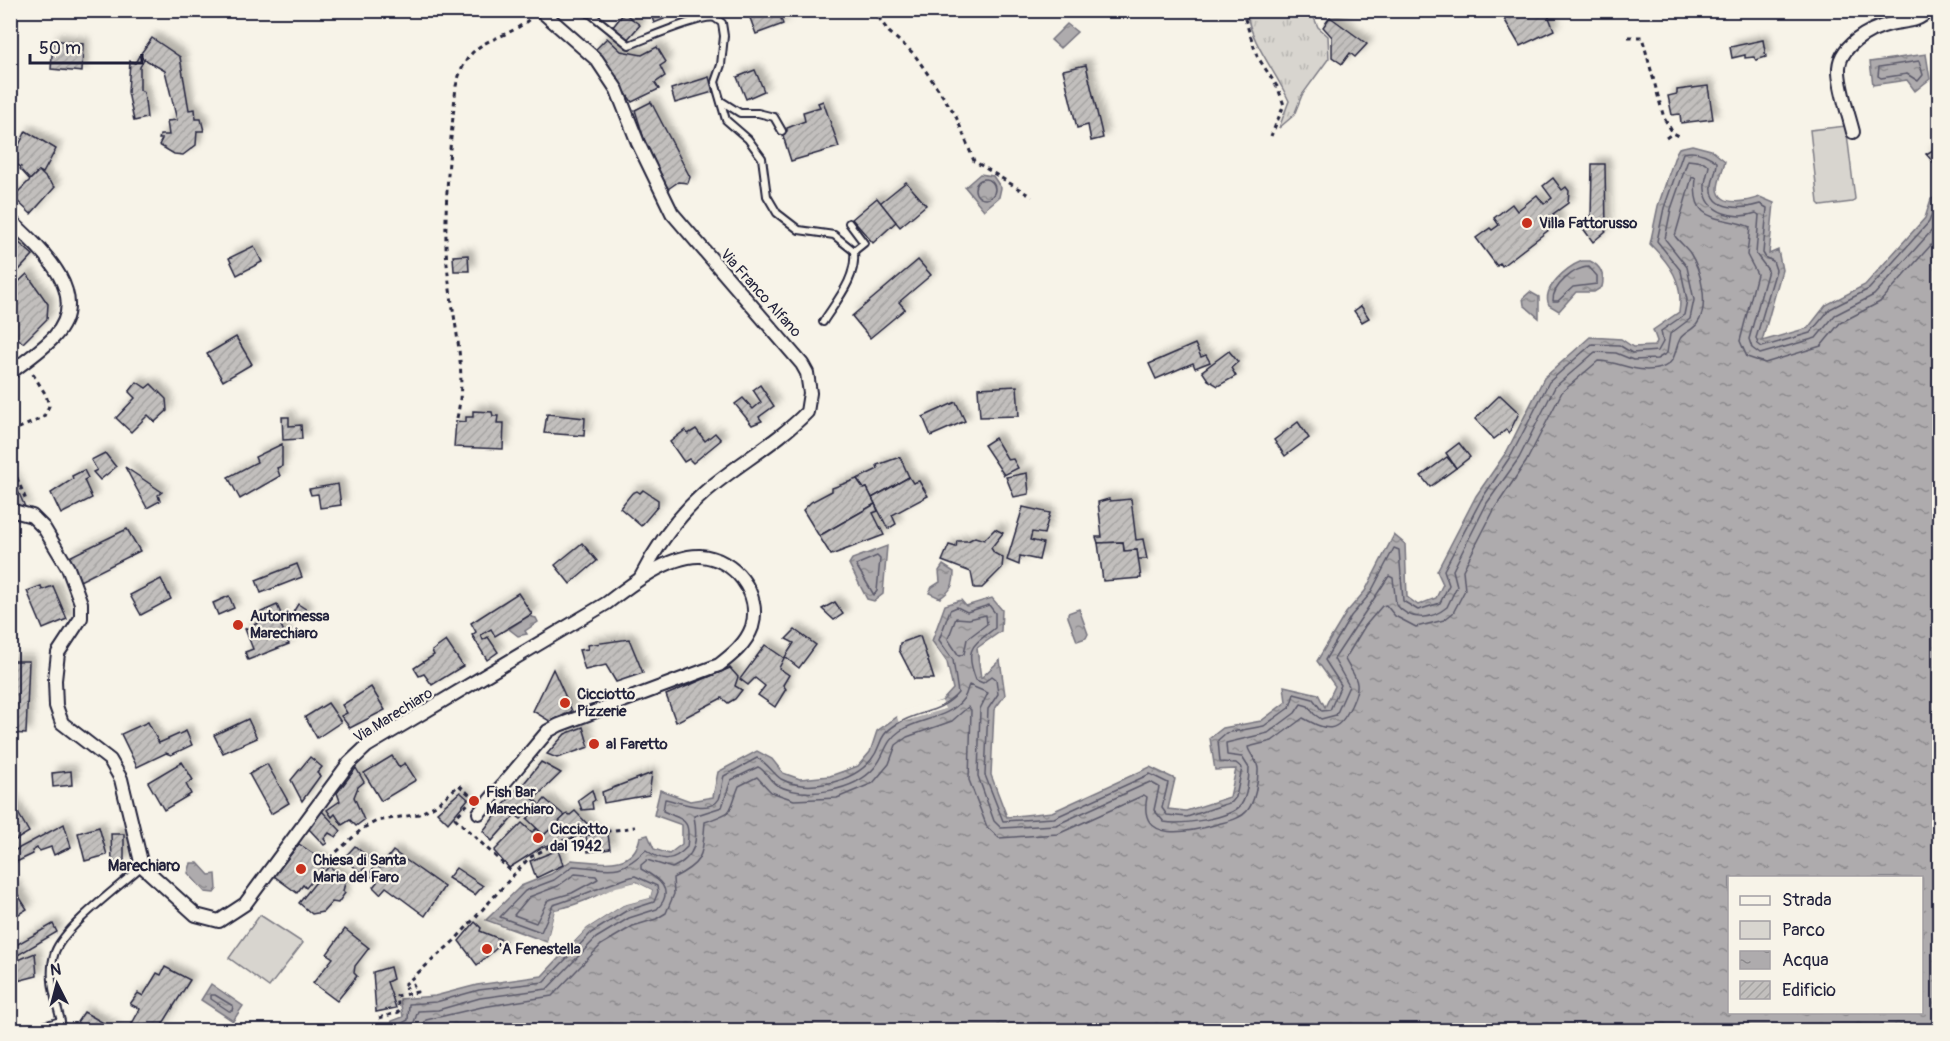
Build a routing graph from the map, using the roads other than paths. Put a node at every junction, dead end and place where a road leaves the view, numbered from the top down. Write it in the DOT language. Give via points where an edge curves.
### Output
graph roads {
  1 [pos="581,10"];
  2 [pos="1929,10"];
  3 [pos="538,12"];
  4 [pos="720,100"];
  5 [pos="782,131"];
  6 [pos="1853,132"];
  7 [pos="10,220"];
  8 [pos="849,223"];
  9 [pos="854,251"];
  10 [pos="823,322"];
  11 [pos="10,373"];
  12 [pos="10,510"];
  13 [pos="641,577"];
  14 [pos="479,813"];
  15 [pos="142,866"];
  16 [pos="28,1030"];
  1 -- 4 [label="lane" via="629,45 699,18 715,18 722,23 724,36 715,82"];
  2 -- 6 [label="street" via="1921,19 1889,24 1862,34 1843,55 1838,70"];
  3 -- 13 [label="street, Via Franco Alfano" via="587,48 605,70 672,213 792,350 807,373 807,412 704,493 674,525"];
  4 -- 5 [label="lane" via="740,112 774,117"];
  4 -- 9 [label="lane" via="726,120 762,158 767,196 777,213 799,230 834,235"];
  7 -- 11 [label="street" via="42,250 64,284 68,304 66,319 58,332"];
  8 -- 9 [label="lane" via="864,243"];
  9 -- 10 [label="lane" via="849,281"];
  12 -- 15 [label="street" via="32,516 44,528 68,568 81,603 81,618 58,653 56,706 62,723 110,760 121,779"];
  13 -- 14 [label="street, Via Marechiaro" via="699,556 723,562 742,577 751,594 752,627 735,652 719,665 548,731"];
  13 -- 15 [label="street, Via Marechiaro" via="607,603 367,746 349,763 244,904 219,921 196,915"];
  15 -- 16 [label="lane" via="64,936 55,953 52,975 61,1021"];
}
